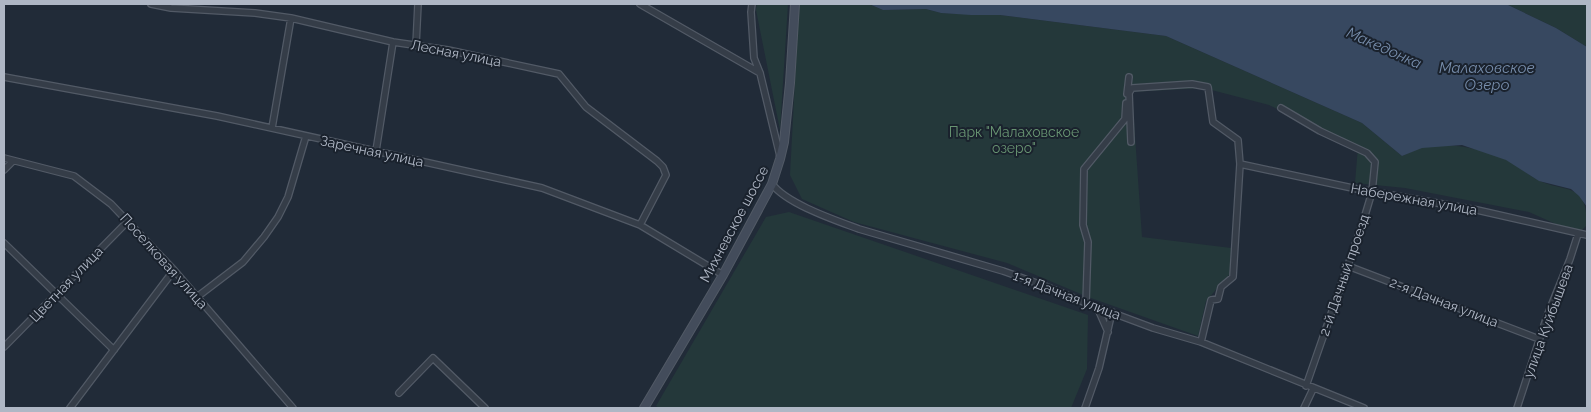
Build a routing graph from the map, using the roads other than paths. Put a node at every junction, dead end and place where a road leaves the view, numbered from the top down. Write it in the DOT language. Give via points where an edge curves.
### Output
graph roads {
  1 [pos="151,4"];
  2 [pos="418,4"];
  3 [pos="640,4"];
  4 [pos="752,4"];
  5 [pos="795,4"];
  6 [pos="291,18"];
  7 [pos="393,42"];
  8 [pos="416,45"];
  9 [pos="760,73"];
  10 [pos="4,77"];
  11 [pos="1129,77"];
  12 [pos="1282,108"];
  13 [pos="272,128"];
  14 [pos="306,136"];
  15 [pos="1131,142"];
  16 [pos="376,151"];
  17 [pos="4,158"];
  18 [pos="780,158"];
  19 [pos="13,161"];
  20 [pos="1240,164"];
  21 [pos="4,170"];
  22 [pos="772,184"];
  23 [pos="1372,192"];
  24 [pos="128,221"];
  25 [pos="640,225"];
  26 [pos="1578,234"];
  27 [pos="1587,235"];
  28 [pos="4,243"];
  29 [pos="1348,266"];
  30 [pos="174,270"];
  31 [pos="723,275"];
  32 [pos="56,293"];
  33 [pos="197,298"];
  34 [pos="1086,303"];
  35 [pos="1097,306"];
  36 [pos="1112,312"];
  37 [pos="1108,332"];
  38 [pos="1540,339"];
  39 [pos="1201,342"];
  40 [pos="4,347"];
  41 [pos="114,350"];
  42 [pos="1306,386"];
  43 [pos="1313,388"];
  44 [pos="398,393"];
  45 [pos="70,408"];
  46 [pos="294,408"];
  47 [pos="485,408"];
  48 [pos="644,408"];
  49 [pos="1085,408"];
  50 [pos="1304,408"];
  51 [pos="1364,408"];
  52 [pos="1517,408"];
  1 -- 6 [label="street, Лесная улица"];
  2 -- 8 [label="street"];
  3 -- 9 [label="street"];
  4 -- 9 [label="street" via="754,58"];
  5 -- 18 [label="main road, Михневское шоссе" via="790,83"];
  6 -- 7 [label="street, Лесная улица"];
  6 -- 13 [label="street"];
  7 -- 8 [label="street, Лесная улица"];
  7 -- 16 [label="street"];
  8 -- 25 [label="street, Лесная улица" via="559,74 586,107 663,168 666,175"];
  9 -- 18 [label="street"];
  10 -- 13 [label="street, Заречная улица"];
  11 -- 34 [label="street" via="1125,119 1084,169 1083,225 1088,242"];
  12 -- 23 [label="street, 2-й Дачный проезд" via="1320,131 1367,153 1375,162"];
  13 -- 14 [label="street, Заречная улица"];
  14 -- 16 [label="street, Заречная улица"];
  14 -- 33 [label="street" via="288,197 274,223 243,262"];
  15 -- 20 [label="street" via="1129,93 1132,88 1192,84 1208,87 1213,122 1238,140"];
  16 -- 25 [label="street, Заречная улица" via="542,188"];
  17 -- 19 [label="street, Поселковая улица"];
  18 -- 22 [label="main road, Михневское шоссе"];
  19 -- 21 [label="street"];
  19 -- 24 [label="street, Поселковая улица" via="74,176"];
  20 -- 23 [label="street, Набережная улица"];
  20 -- 39 [label="street" via="1233,277 1221,287 1218,299 1210,300"];
  22 -- 31 [label="main road, Михневское шоссе"];
  22 -- 34 [label="street, 1-я Дачная улица" via="776,190 800,204 840,222 1003,271"];
  23 -- 26 [label="street, Набережная улица" via="1477,210"];
  23 -- 29 [label="street, 2-й Дачный проезд"];
  24 -- 30 [label="street, Поселковая улица"];
  24 -- 32 [label="street, Цветная улица"];
  25 -- 31 [label="street, Заречная улица"];
  26 -- 27 [label="street, Набережная улица"];
  26 -- 38 [label="street, улица Куйбышева"];
  28 -- 32 [label="street"];
  29 -- 38 [label="street, 2-я Дачная улица"];
  29 -- 42 [label="street, 2-й Дачный проезд"];
  30 -- 33 [label="street, Поселковая улица"];
  30 -- 41 [label="street"];
  31 -- 48 [label="main road, Михневское шоссе"];
  32 -- 40 [label="street, Цветная улица"];
  32 -- 41 [label="street"];
  33 -- 46 [label="street, Поселковая улица"];
  34 -- 35 [label="street, 1-я Дачная улица"];
  35 -- 36 [label="street, 1-я Дачная улица"];
  35 -- 37 [label="street"];
  36 -- 37 [label="street"];
  36 -- 39 [label="street, 1-я Дачная улица"];
  37 -- 49 [label="street"];
  38 -- 52 [label="street, улица Куйбышева"];
  39 -- 42 [label="street, 1-я Дачная улица"];
  41 -- 45 [label="street"];
  42 -- 43 [label="street, 1-я Дачная улица"];
  43 -- 50 [label="street"];
  43 -- 51 [label="street, 1-я Дачная улица"];
  44 -- 47 [label="street" via="433,358"];
}
